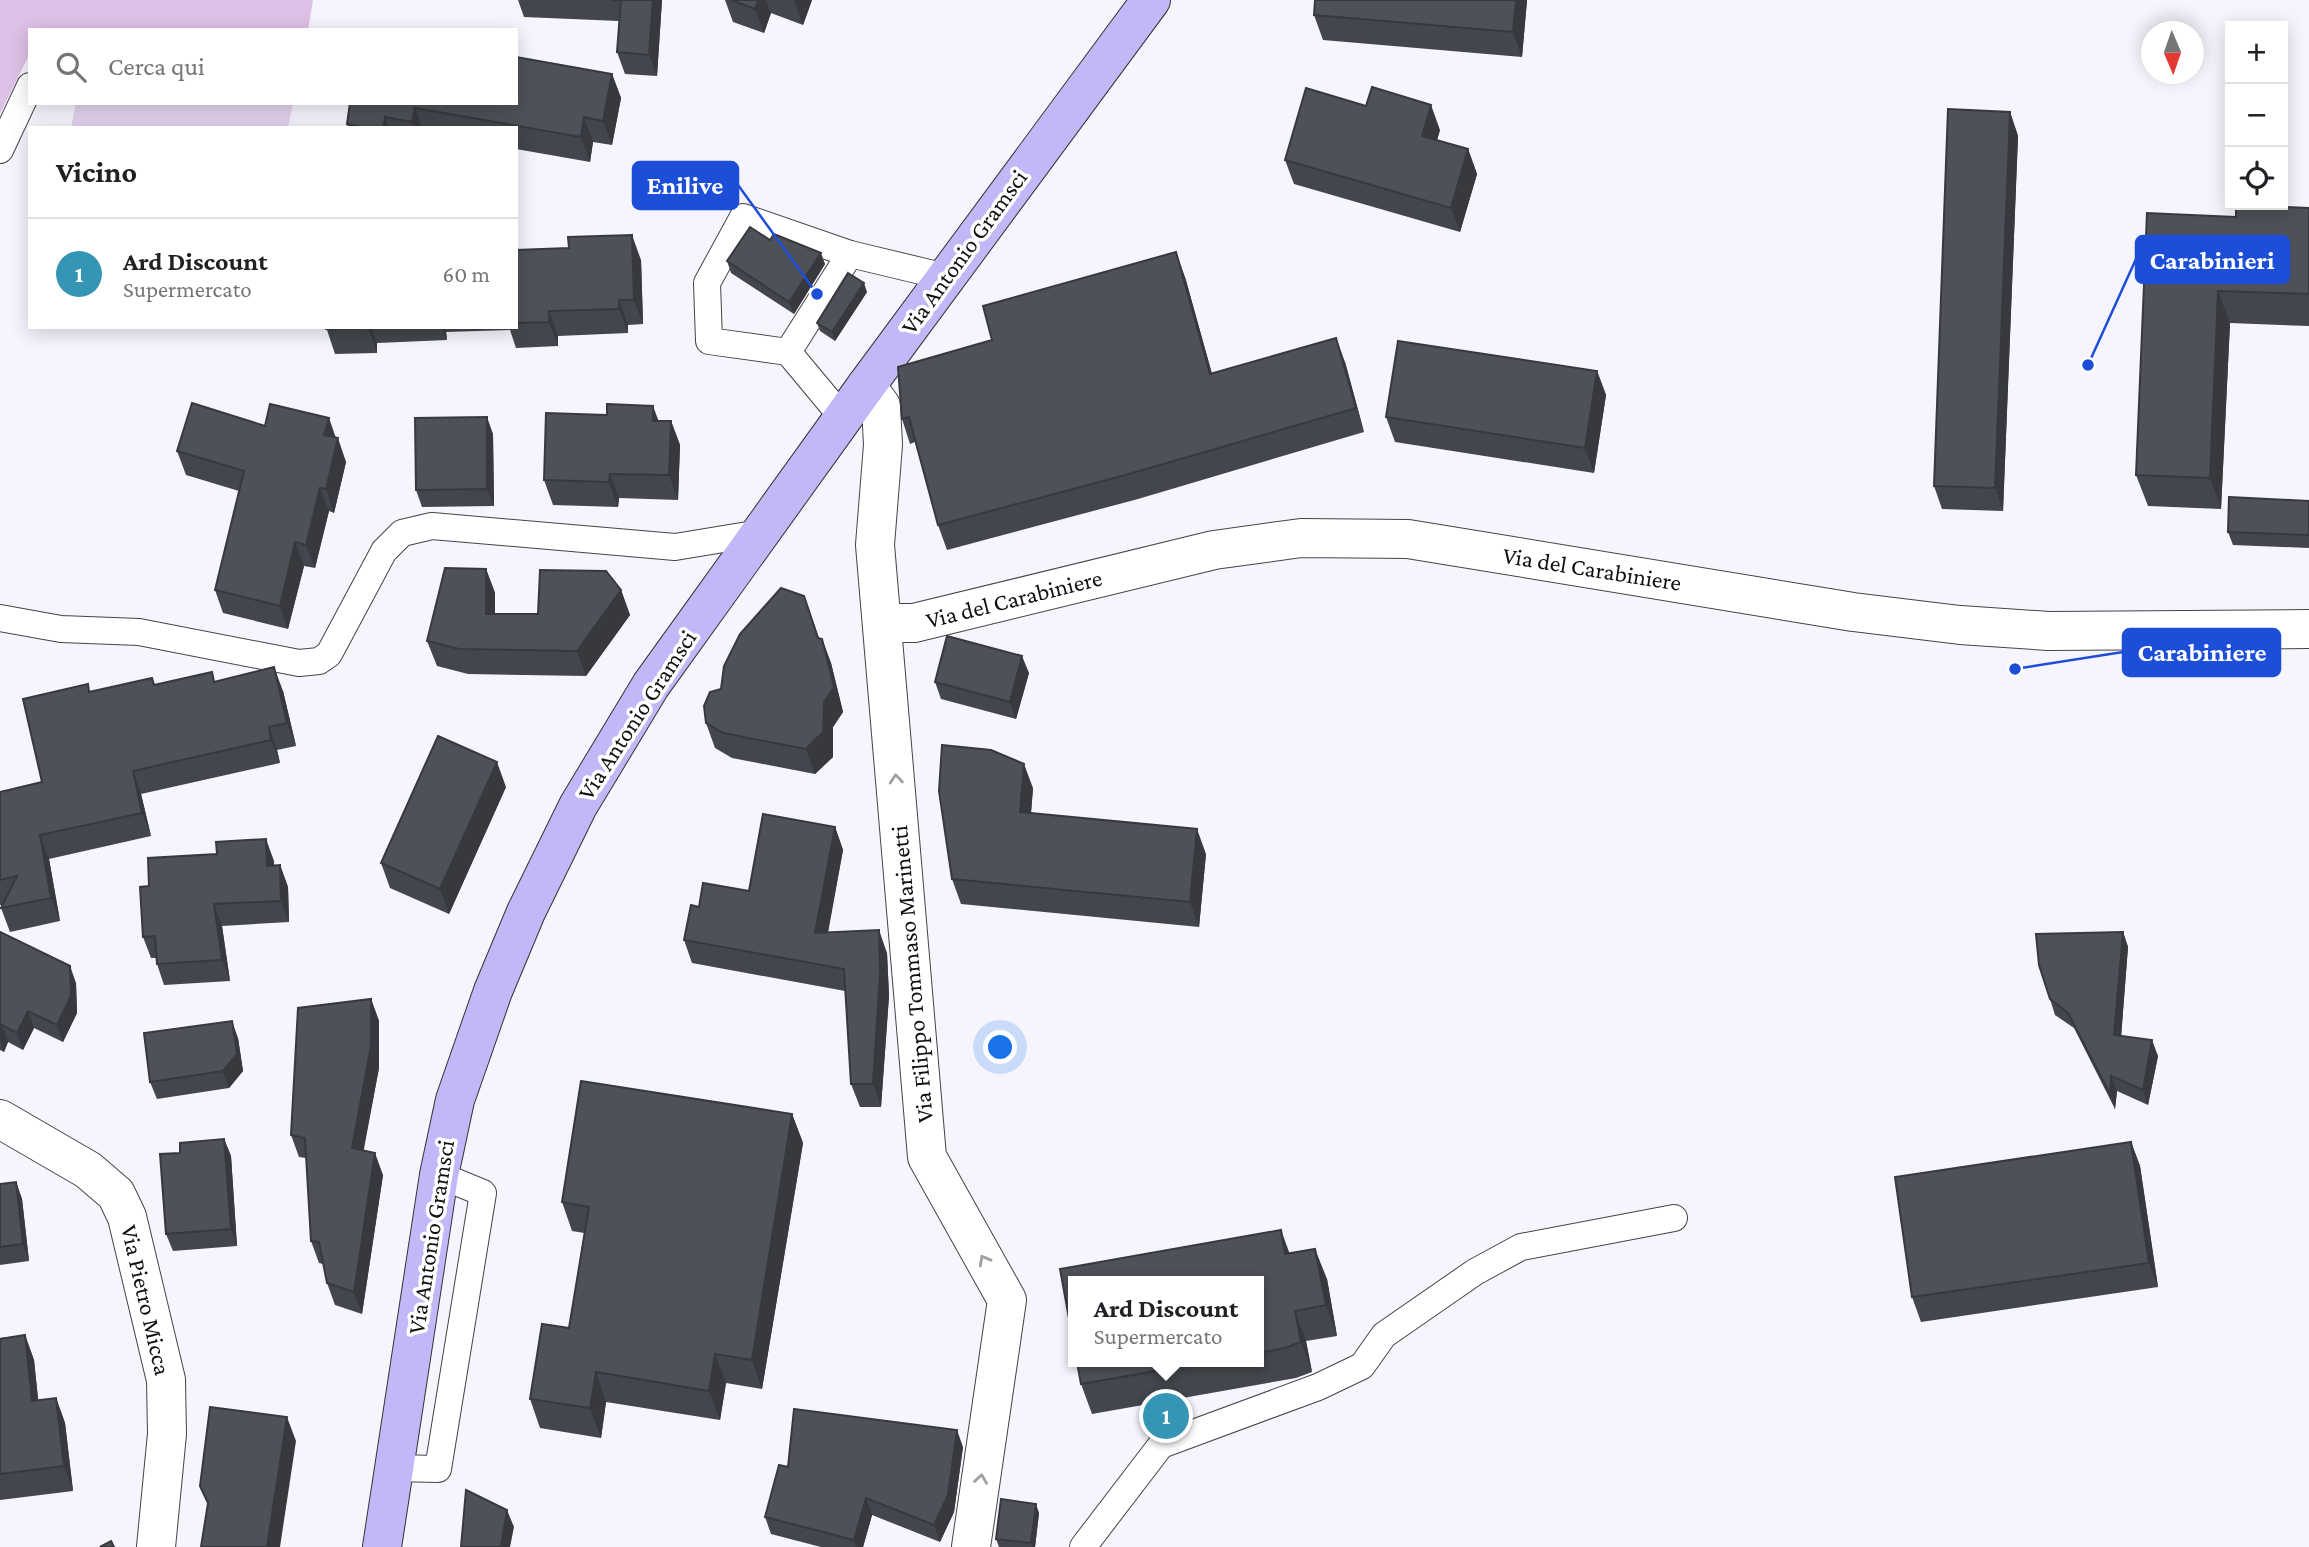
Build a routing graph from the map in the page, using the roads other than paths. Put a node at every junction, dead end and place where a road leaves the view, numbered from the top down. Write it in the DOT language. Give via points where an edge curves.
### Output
graph roads {
  1 [pos="1151,0"];
  2 [pos="28,90"];
  3 [pos="0,150"];
  4 [pos="850,254"];
  5 [pos="946,277"];
  6 [pos="788,352"];
  7 [pos="866,386"];
  8 [pos="843,418"];
  9 [pos="760,533"];
  10 [pos="0,618"];
  11 [pos="883,623"];
  12 [pos="2309,629"];
  13 [pos="0,1119"];
  14 [pos="1674,1218"];
  15 [pos="156,1547"];
  16 [pos="382,1547"];
  17 [pos="971,1547"];
  18 [pos="1083,1547"];
  1 -- 5 [label="main road, Via Antonio Gramsci"];
  2 -- 3 [label="lane"];
  4 -- 5 [label="lane"];
  4 -- 6 [label="lane"];
  4 -- 6 [label="lane" via="743,217 707,283 709,341"];
  5 -- 7 [label="main road, Via Antonio Gramsci"];
  6 -- 8 [label="lane"];
  7 -- 8 [label="main road, Via Antonio Gramsci"];
  7 -- 11 [label="street, Via Filippo Tommaso Marinetti" via="881,406 883,445 875,544"];
  8 -- 9 [label="main road, Via Antonio Gramsci"];
  9 -- 10 [label="lane" via="675,547 432,526 402,533 384,551 330,654 319,661 299,663 139,632 61,629"];
  9 -- 16 [label="main road, Via Antonio Gramsci" via="651,685 572,817 493,991 455,1100 439,1175"];
  11 -- 12 [label="street, Via del Carabiniere" via="914,623 1214,550 1301,538 1394,538 1960,625 2049,631"];
  17 -- 11 [label="street, Via Filippo Tommaso Marinetti, one-way" via="1007,1300 928,1157"];
  13 -- 15 [label="street, Via Pietro Micca" via="88,1170 116,1194 127,1217 166,1380 167,1434"];
  14 -- 18 [label="lane" via="1521,1247 1475,1272 1384,1335 1362,1366 1161,1445"];
}
